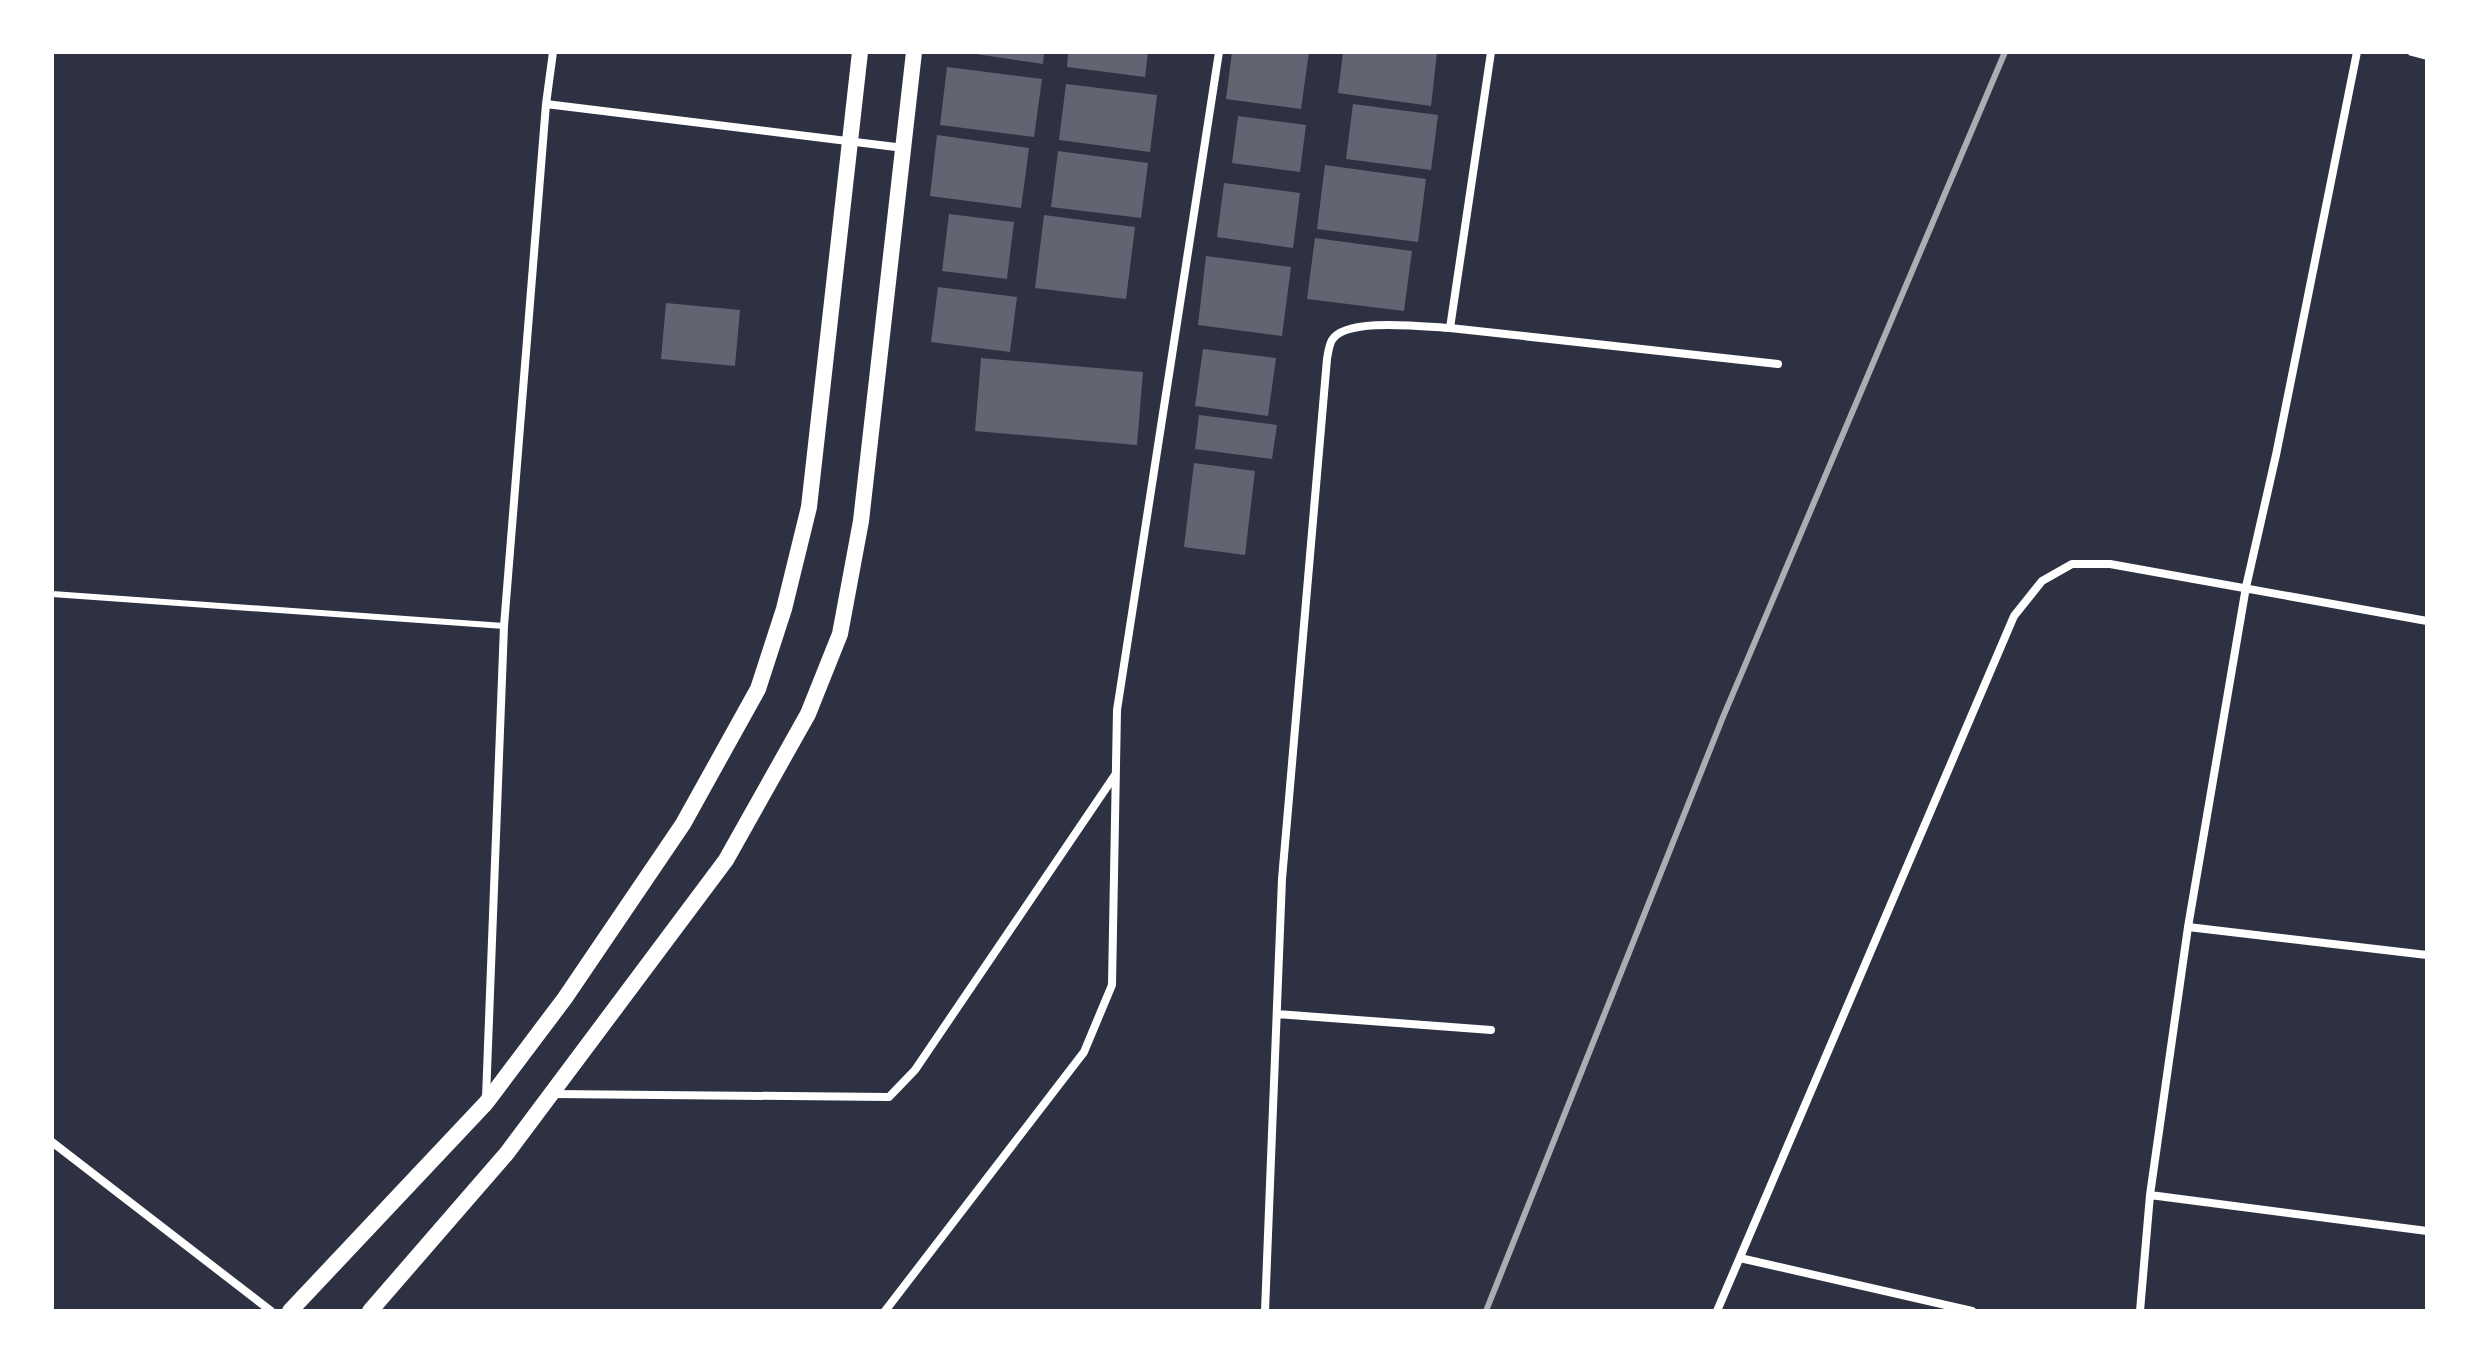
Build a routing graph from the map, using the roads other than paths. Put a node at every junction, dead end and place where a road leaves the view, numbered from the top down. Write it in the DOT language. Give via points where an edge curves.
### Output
graph roads {
  1 [pos="553,52"];
  2 [pos="860,52"];
  3 [pos="914,52"];
  4 [pos="1219,52"];
  5 [pos="1491,52"];
  6 [pos="2357,52"];
  7 [pos="2412,52"];
  8 [pos="2427,56"];
  9 [pos="546,104"];
  10 [pos="851,143"];
  11 [pos="904,148"];
  12 [pos="1450,328"];
  13 [pos="1778,364"];
  14 [pos="2246,587"];
  15 [pos="52,594"];
  16 [pos="2427,621"];
  17 [pos="504,626"];
  18 [pos="1115,775"];
  19 [pos="2188,927"];
  20 [pos="2427,955"];
  21 [pos="1277,1014"];
  22 [pos="1491,1030"];
  23 [pos="552,1094"];
  24 [pos="486,1103"];
  25 [pos="52,1142"];
  26 [pos="2150,1195"];
  27 [pos="2427,1231"];
  28 [pos="1740,1258"];
  29 [pos="271,1311"];
  30 [pos="290,1311"];
  31 [pos="370,1311"];
  32 [pos="885,1311"];
  33 [pos="1265,1311"];
  34 [pos="1717,1311"];
  35 [pos="1972,1311"];
  36 [pos="2140,1311"];
  1 -- 9 [label="street"];
  2 -- 10 [label="main road"];
  3 -- 11 [label="main road"];
  4 -- 18 [label="street" via="1117,710"];
  5 -- 12 [label="street"];
  6 -- 14 [label="street"];
  7 -- 8 [label="street"];
  9 -- 10 [label="street"];
  9 -- 17 [label="street"];
  10 -- 11 [label="street"];
  10 -- 24 [label="main road" via="809,507 758,689 683,824"];
  11 -- 23 [label="main road" via="861,521 840,634 808,714 726,860"];
  12 -- 13 [label="street"];
  12 -- 21 [label="street" via="1348,329 1333,339 1327,359 1282,879"];
  14 -- 16 [label="street"];
  14 -- 19 [label="street"];
  14 -- 28 [label="street" via="2110,564 2072,564 2042,581 2014,616"];
  15 -- 17 [label="lane"];
  17 -- 24 [label="street"];
  18 -- 23 [label="street" via="915,1070 889,1097"];
  18 -- 32 [label="street" via="1112,985 1084,1052"];
  19 -- 20 [label="street"];
  19 -- 26 [label="street"];
  21 -- 22 [label="street"];
  21 -- 33 [label="street"];
  23 -- 31 [label="main road"];
  24 -- 30 [label="main road"];
  25 -- 29 [label="street"];
  26 -- 27 [label="street"];
  26 -- 36 [label="street"];
  28 -- 34 [label="street"];
  28 -- 35 [label="street"];
}
